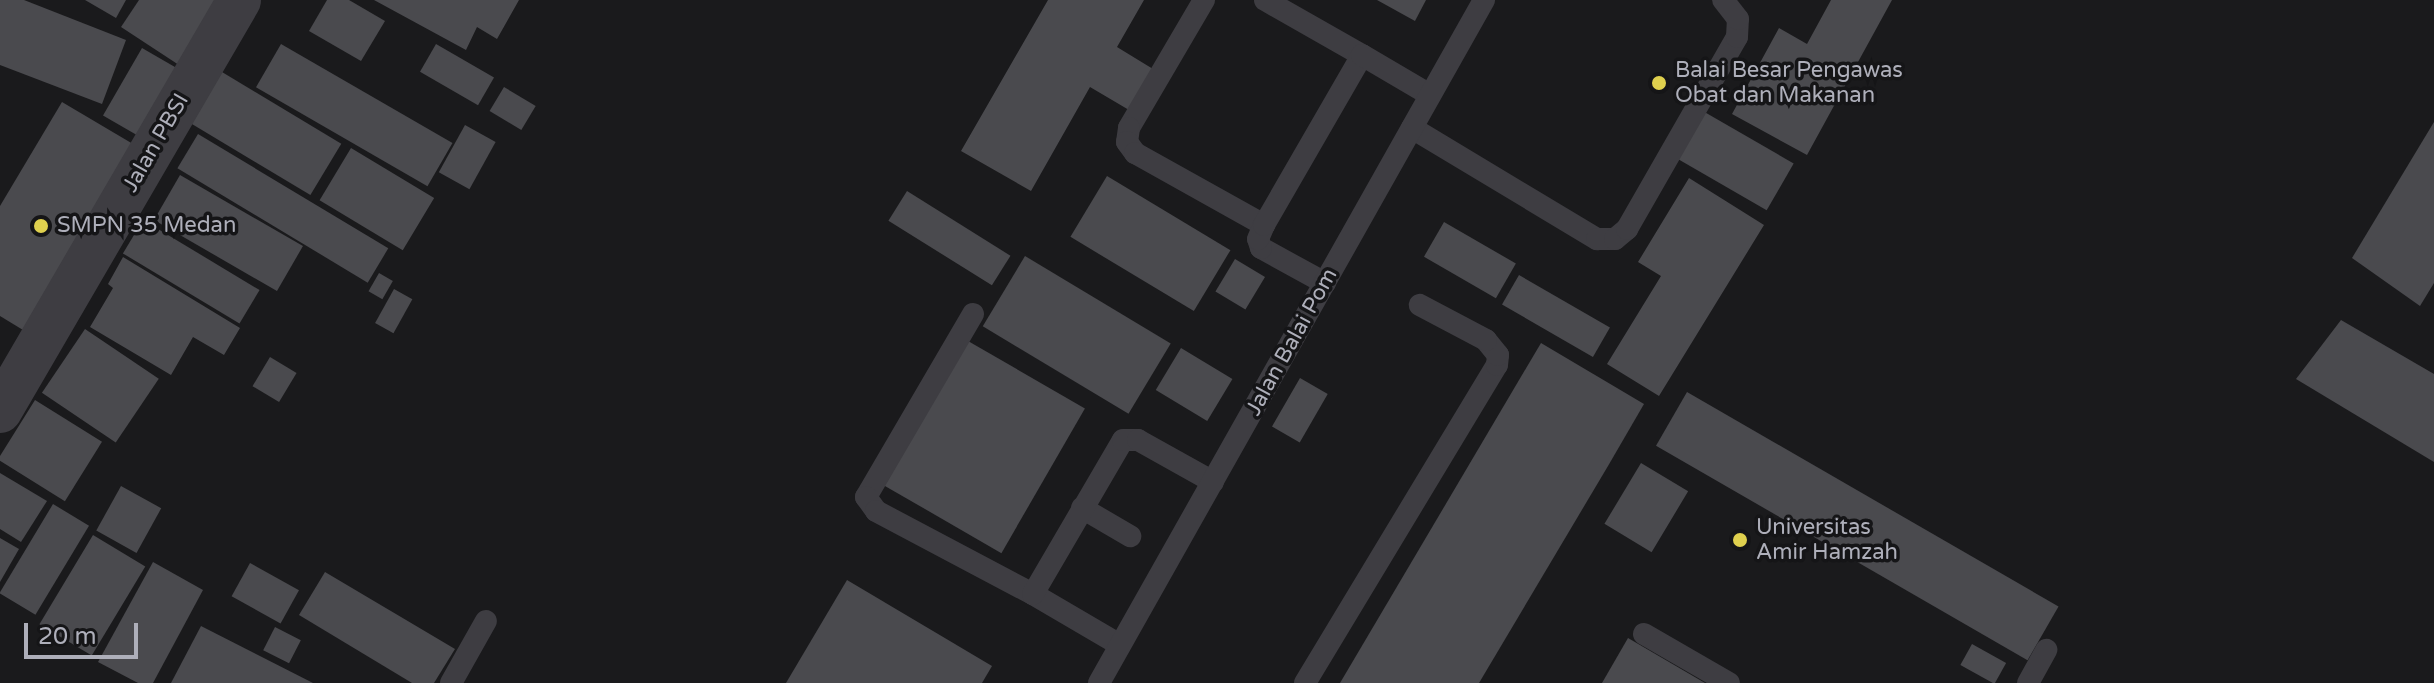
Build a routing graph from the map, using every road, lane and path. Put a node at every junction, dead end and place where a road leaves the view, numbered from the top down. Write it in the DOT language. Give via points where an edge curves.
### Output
graph roads {
  1 [pos="239,0"];
  2 [pos="1204,0"];
  3 [pos="1265,0"];
  4 [pos="1484,0"];
  5 [pos="1723,0"];
  6 [pos="1294,7"];
  7 [pos="1362,55"];
  8 [pos="1430,95"];
  9 [pos="1412,128"];
  10 [pos="1264,225"];
  11 [pos="1325,283"];
  12 [pos="1420,305"];
  13 [pos="973,314"];
  14 [pos="0,411"];
  15 [pos="1213,482"];
  16 [pos="1082,508"];
  17 [pos="1130,536"];
  18 [pos="1033,594"];
  19 [pos="486,621"];
  20 [pos="1644,634"];
  21 [pos="1120,645"];
  22 [pos="2046,650"];
  23 [pos="451,683"];
  24 [pos="1099,683"];
  25 [pos="1305,683"];
  26 [pos="1729,683"];
  27 [pos="2028,683"];
  1 -- 14 [label="street, Jalan PBSI"];
  2 -- 10 [label="lane" via="1129,128 1127,142 1135,153"];
  3 -- 6 [label="lane"];
  4 -- 8 [label="lane, Jalan Balai Pom"];
  5 -- 9 [label="lane" via="1738,19 1737,37 1627,229 1615,239 1597,239"];
  6 -- 7 [label="lane"];
  7 -- 8 [label="lane"];
  7 -- 10 [label="lane"];
  8 -- 9 [label="lane, Jalan Balai Pom"];
  9 -- 11 [label="lane, Jalan Balai Pom"];
  10 -- 11 [label="lane" via="1258,239 1261,248"];
  11 -- 15 [label="lane, Jalan Balai Pom"];
  12 -- 25 [label="lane" via="1486,340 1498,355 1497,365"];
  13 -- 18 [label="lane" via="866,497 876,511"];
  15 -- 16 [label="lane" via="1128,438 1119,443"];
  15 -- 21 [label="lane, Jalan Balai Pom"];
  16 -- 17 [label="lane"];
  16 -- 18 [label="lane"];
  18 -- 21 [label="lane"];
  19 -- 23 [label="lane"];
  20 -- 26 [label="lane"];
  21 -- 24 [label="lane, Jalan Balai Pom"];
  22 -- 27 [label="lane"];
}
